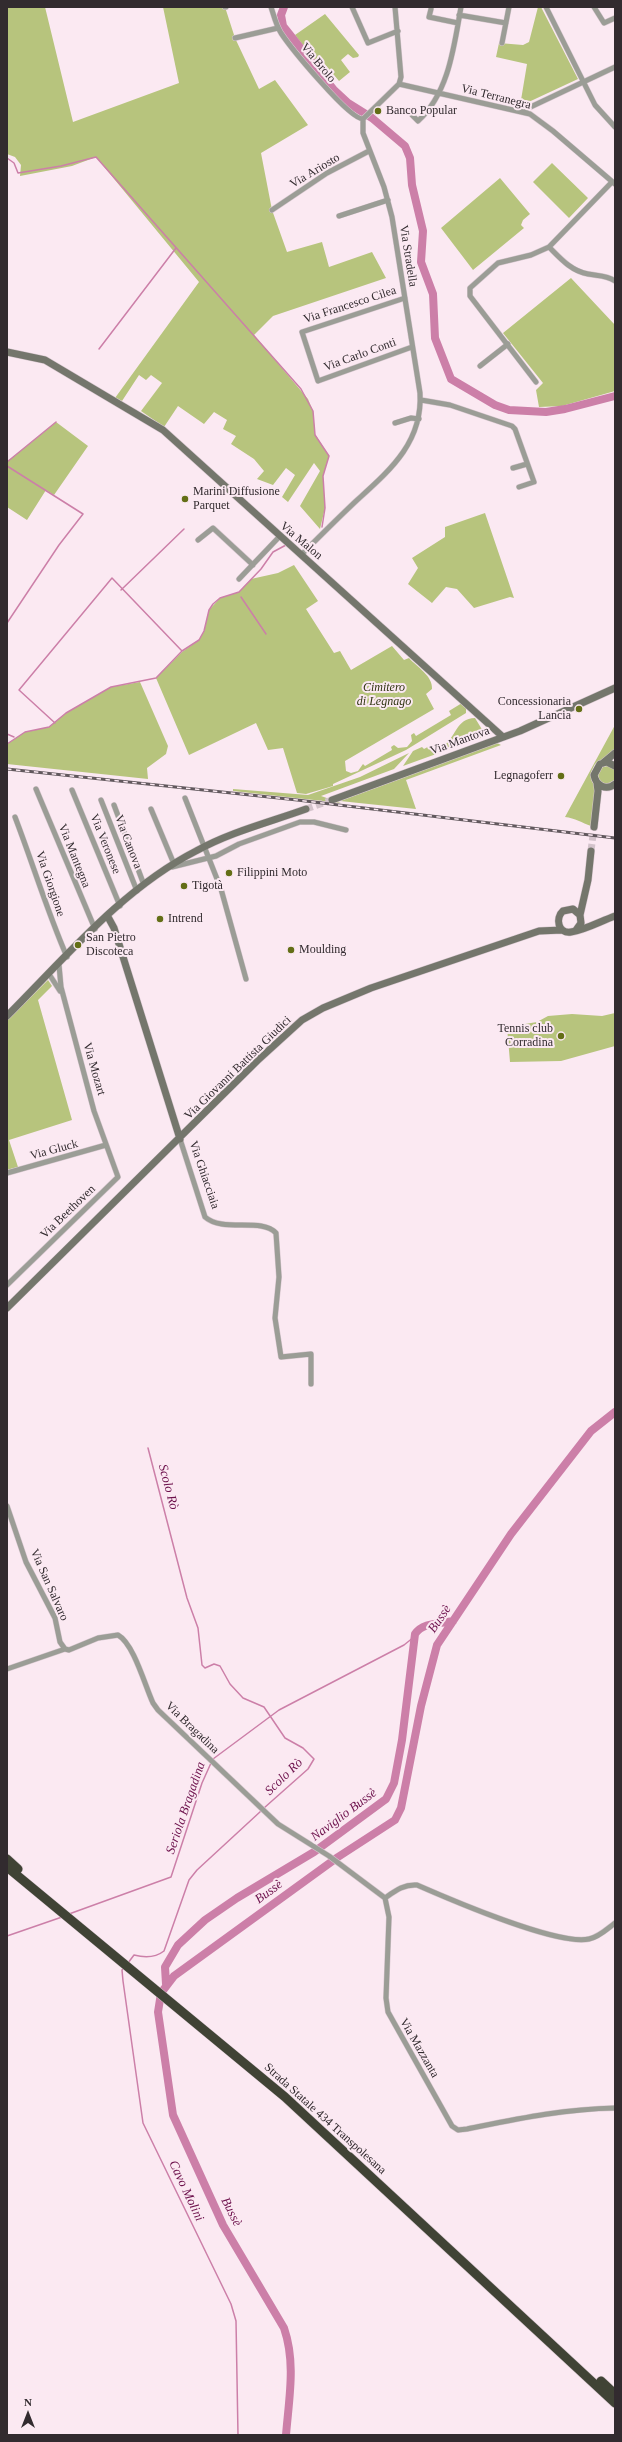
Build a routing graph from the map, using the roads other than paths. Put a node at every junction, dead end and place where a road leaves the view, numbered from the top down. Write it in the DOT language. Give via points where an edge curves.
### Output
graph roads {
  1 [pos="271,7"];
  2 [pos="352,7"];
  3 [pos="395,7"];
  4 [pos="461,7"];
  5 [pos="509,7"];
  6 [pos="546,7"];
  7 [pos="594,7"];
  8 [pos="431,9"];
  9 [pos="459,15"];
  10 [pos="615,18"];
  11 [pos="458,23"];
  12 [pos="506,23"];
  13 [pos="278,28"];
  14 [pos="398,31"];
  15 [pos="235,38"];
  16 [pos="502,43"];
  17 [pos="615,67"];
  18 [pos="584,82"];
  19 [pos="399,84"];
  20 [pos="439,93"];
  21 [pos="522,111"];
  22 [pos="412,115"];
  23 [pos="364,118"];
  24 [pos="615,127"];
  25 [pos="369,151"];
  26 [pos="613,183"];
  27 [pos="388,200"];
  28 [pos="272,210"];
  29 [pos="339,216"];
  30 [pos="549,247"];
  31 [pos="615,281"];
  32 [pos="405,298"];
  33 [pos="302,332"];
  34 [pos="508,344"];
  35 [pos="412,347"];
  36 [pos="7,352"];
  37 [pos="480,366"];
  38 [pos="536,382"];
  39 [pos="420,400"];
  40 [pos="419,418"];
  41 [pos="396,423"];
  42 [pos="527,464"];
  43 [pos="513,468"];
  44 [pos="519,487"];
  45 [pos="280,536"];
  46 [pos="198,540"];
  47 [pos="302,554"];
  48 [pos="253,565"];
  49 [pos="239,579"];
  50 [pos="615,688"];
  51 [pos="503,737"];
  52 [pos="615,753"];
  53 [pos="600,764"];
  54 [pos="615,766"];
  55 [pos="597,783"];
  56 [pos="613,786"];
  57 [pos="36,789"];
  58 [pos="72,790"];
  59 [pos="185,798"];
  60 [pos="101,800"];
  61 [pos="332,800"];
  62 [pos="597,802"];
  63 [pos="114,805"];
  64 [pos="151,809"];
  65 [pos="306,809"];
  66 [pos="15,817"];
  67 [pos="594,827"];
  68 [pos="346,830"];
  69 [pos="206,846"];
  70 [pos="592,851"];
  71 [pos="210,858"];
  72 [pos="174,864"];
  73 [pos="167,868"];
  74 [pos="144,885"];
  75 [pos="136,891"];
  76 [pos="584,895"];
  77 [pos="120,906"];
  78 [pos="570,908"];
  79 [pos="580,916"];
  80 [pos="615,916"];
  81 [pos="108,917"];
  82 [pos="558,917"];
  83 [pos="597,922"];
  84 [pos="95,929"];
  85 [pos="562,930"];
  86 [pos="576,930"];
  87 [pos="539,931"];
  88 [pos="66,957"];
  89 [pos="59,965"];
  90 [pos="49,974"];
  91 [pos="246,979"];
  92 [pos="63,997"];
  93 [pos="7,1016"];
  94 [pos="180,1140"];
  95 [pos="106,1145"];
  96 [pos="7,1173"];
  97 [pos="7,1285"];
  98 [pos="7,1308"];
  99 [pos="311,1384"];
  100 [pos="7,1506"];
  101 [pos="65,1649"];
  102 [pos="7,1669"];
  103 [pos="7,1859"];
  104 [pos="7,1867"];
  105 [pos="385,1898"];
  106 [pos="51,1899"];
  107 [pos="615,1923"];
  108 [pos="185,2009"];
  109 [pos="615,2108"];
  110 [pos="615,2394"];
  111 [pos="615,2403"];
  1 -- 13 [label="street, Via Brolo"];
  2 -- 14 [label="street" via="368,43"];
  3 -- 14 [label="street"];
  4 -- 9 [label="street"];
  5 -- 12 [label="street"];
  6 -- 18 [label="street"];
  7 -- 10 [label="street" via="604,23"];
  8 -- 11 [label="street" via="429,17"];
  9 -- 11 [label="street"];
  9 -- 12 [label="street"];
  11 -- 20 [label="street"];
  12 -- 16 [label="street"];
  13 -- 15 [label="street"];
  13 -- 23 [label="street, Via Brolo" via="339,103 358,119"];
  14 -- 19 [label="street" via="402,70"];
  17 -- 18 [label="street"];
  18 -- 21 [label="street"];
  18 -- 24 [label="street" via="595,105"];
  19 -- 20 [label="street, Via Terranegra"];
  19 -- 23 [label="street"];
  20 -- 21 [label="street, Via Terranegra"];
  20 -- 22 [label="street" via="432,107 418,121"];
  21 -- 26 [label="street, Via Terranegra" via="544,124"];
  23 -- 25 [label="street, Via Stradella" via="363,133"];
  25 -- 27 [label="street, Via Stradella"];
  25 -- 28 [label="street, Via Ariosto" via="327,173"];
  26 -- 30 [label="street"];
  27 -- 29 [label="street"];
  27 -- 32 [label="street, Via Stradella"];
  30 -- 31 [label="street" via="575,270 603,275"];
  30 -- 34 [label="street" via="531,255 498,263 470,288 470,296"];
  32 -- 33 [label="street, Via Francesco Cilea"];
  32 -- 35 [label="street, Via Stradella"];
  33 -- 35 [label="street, Via Carlo Conti" via="318,381"];
  34 -- 37 [label="street"];
  34 -- 38 [label="street"];
  35 -- 39 [label="street, Via Stradella"];
  36 -- 45 [label="street, Via Malon" via="45,360 162,430"];
  39 -- 40 [label="street, Via Stradella"];
  39 -- 42 [label="street" via="450,405 512,426"];
  40 -- 41 [label="street"];
  40 -- 47 [label="street, Via Stradella" via="412,440 392,468"];
  42 -- 43 [label="street"];
  42 -- 44 [label="street" via="534,482"];
  45 -- 47 [label="street, Via Malon"];
  45 -- 48 [label="street"];
  46 -- 48 [label="street" via="213,528"];
  47 -- 51 [label="street, Via Malon"];
  48 -- 49 [label="street"];
  50 -- 51 [label="street, Via Mantova"];
  51 -- 61 [label="street, Via Mantova"];
  52 -- 53 [label="street"];
  53 -- 54 [label="street" via="607,762"];
  53 -- 55 [label="street" via="595,770"];
  55 -- 56 [label="street" via="602,787"];
  55 -- 62 [label="street"];
  56 -- 62 [label="street" via="601,793"];
  57 -- 84 [label="street, Via Mantegna"];
  58 -- 77 [label="street, Via Veronese"];
  59 -- 69 [label="street"];
  60 -- 75 [label="street, Via Canova"];
  62 -- 67 [label="street"];
  63 -- 74 [label="street"];
  64 -- 72 [label="street"];
  65 -- 69 [label="street"];
  66 -- 88 [label="street, Via Giorgione" via="45,907"];
  68 -- 71 [label="street" via="314,822 300,822 239,844"];
  69 -- 71 [label="street"];
  69 -- 72 [label="street"];
  70 -- 76 [label="street"];
  71 -- 73 [label="street"];
  71 -- 91 [label="street"];
  72 -- 73 [label="street"];
  73 -- 74 [label="street"];
  74 -- 75 [label="street"];
  75 -- 77 [label="street"];
  76 -- 78 [label="street, Via Giovanni Battista Giudici"];
  76 -- 79 [label="street"];
  77 -- 81 [label="street"];
  78 -- 79 [label="street"];
  78 -- 82 [label="street, Via Giovanni Battista Giudici"];
  79 -- 83 [label="street"];
  79 -- 86 [label="street" via="580,926"];
  80 -- 83 [label="street, Via Giovanni Battista Giudici"];
  81 -- 84 [label="street"];
  81 -- 94 [label="street, Via Ghiacciaia" via="114,928"];
  82 -- 85 [label="street"];
  82 -- 87 [label="street, Via Giovanni Battista Giudici"];
  83 -- 86 [label="street, Via Giovanni Battista Giudici"];
  84 -- 88 [label="street"];
  85 -- 86 [label="street, Via Giovanni Battista Giudici"];
  85 -- 87 [label="street, Via Giovanni Battista Giudici"];
  87 -- 94 [label="street, Via Giovanni Battista Giudici" via="371,988 323,1008 284,1035"];
  88 -- 89 [label="street"];
  89 -- 90 [label="street"];
  89 -- 92 [label="street, Via Mozart"];
  90 -- 92 [label="street, Via Mozart"];
  90 -- 93 [label="street"];
  92 -- 95 [label="street, Via Mozart" via="94,1111"];
  94 -- 98 [label="street, Via Giovanni Battista Giudici"];
  94 -- 99 [label="street, Via Ghiacciaia" via="205,1217 216,1223 265,1227 276,1232 279,1277 275,1318 281,1357 311,1354"];
  95 -- 96 [label="street, Via Gluck"];
  95 -- 97 [label="street, Via Beethoven" via="118,1175 117,1179"];
  100 -- 101 [label="street, Via San Salvaro" via="26,1562 55,1618 60,1642"];
  101 -- 102 [label="street, Via Bragadina"];
  101 -- 105 [label="street, Via Bragadina" via="69,1650 110,1635 124,1638 153,1703 211,1761 278,1824 329,1856"];
  103 -- 106 [label="highway, Strada Statale 434 Transpolesana"];
  104 -- 106 [label="highway, Strada Statale 434 Transpolesana"];
  105 -- 107 [label="street" via="409,1884 417,1885 511,1922 583,1940 598,1936"];
  105 -- 109 [label="street, Via Mazzanta" via="389,1917 386,1998 388,2012 452,2126 458,2130 566,2110"];
  106 -- 108 [label="highway, Strada Statale 434 Transpolesana"];
  108 -- 110 [label="highway, Strada Statale 434 Transpolesana" via="342,2140"];
  108 -- 111 [label="highway, Strada Statale 434 Transpolesana" via="349,2154"];
}
